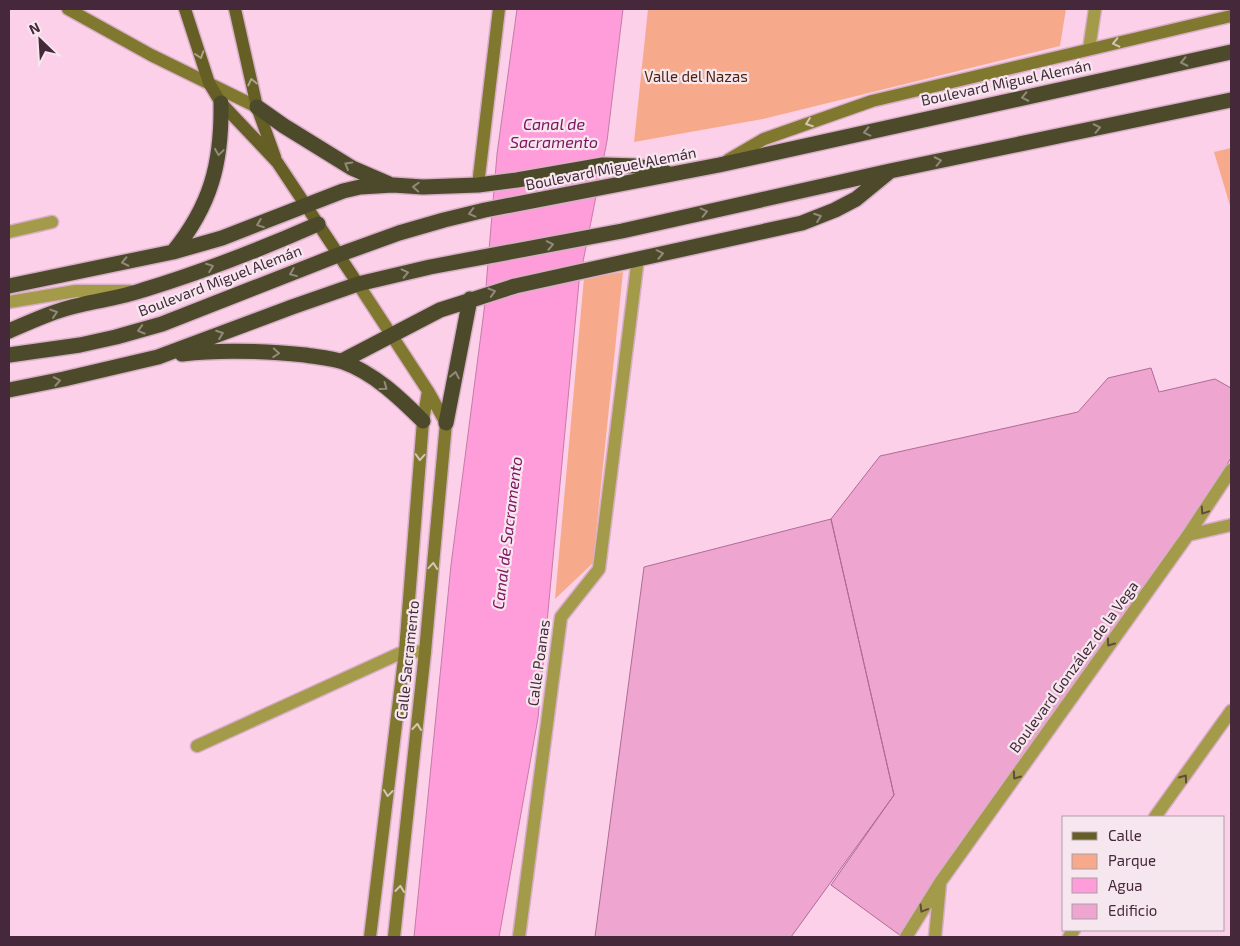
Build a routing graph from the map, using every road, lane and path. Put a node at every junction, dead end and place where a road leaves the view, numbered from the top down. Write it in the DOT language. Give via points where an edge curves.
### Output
graph roads {
  1 [pos="68,9"];
  2 [pos="185,9"];
  3 [pos="235,9"];
  4 [pos="500,9"];
  5 [pos="1094,9"];
  6 [pos="1231,16"];
  7 [pos="1089,49"];
  8 [pos="1231,52"];
  9 [pos="209,83"];
  10 [pos="1231,100"];
  11 [pos="221,104"];
  12 [pos="257,107"];
  13 [pos="277,162"];
  14 [pos="719,165"];
  15 [pos="890,171"];
  16 [pos="673,175"];
  17 [pos="393,185"];
  18 [pos="478,185"];
  19 [pos="306,206"];
  20 [pos="52,222"];
  21 [pos="318,224"];
  22 [pos="9,232"];
  23 [pos="173,252"];
  24 [pos="338,255"];
  25 [pos="638,258"];
  26 [pos="358,284"];
  27 [pos="9,286"];
  28 [pos="141,291"];
  29 [pos="470,299"];
  30 [pos="9,302"];
  31 [pos="9,331"];
  32 [pos="391,334"];
  33 [pos="9,355"];
  34 [pos="158,357"];
  35 [pos="342,362"];
  36 [pos="9,390"];
  37 [pos="428,391"];
  38 [pos="423,421"];
  39 [pos="446,422"];
  40 [pos="1231,470"];
  41 [pos="1231,525"];
  42 [pos="1188,535"];
  43 [pos="405,651"];
  44 [pos="425,652"];
  45 [pos="1231,711"];
  46 [pos="197,746"];
  47 [pos="1156,816"];
  48 [pos="941,881"];
  49 [pos="370,937"];
  50 [pos="394,937"];
  51 [pos="519,937"];
  52 [pos="906,937"];
  53 [pos="935,937"];
  1 -- 9 [label="main road"];
  2 -- 9 [label="main road, one-way"];
  12 -- 3 [label="main road, one-way"];
  4 -- 18 [label="main road"];
  5 -- 7 [label="street"];
  6 -- 7 [label="main road, one-way"];
  7 -- 14 [label="main road, one-way" via="855,106 764,140"];
  8 -- 14 [label="highway, Boulevard Miguel Alemán, one-way"];
  9 -- 11 [label="main road"];
  9 -- 12 [label="main road"];
  15 -- 10 [label="highway, one-way"];
  11 -- 13 [label="main road"];
  11 -- 23 [label="highway, one-way" via="221,140 212,184 196,220"];
  12 -- 13 [label="main road"];
  17 -- 12 [label="highway, one-way" via="352,168"];
  13 -- 19 [label="main road"];
  14 -- 16 [label="highway, Boulevard Miguel Alemán"];
  25 -- 15 [label="highway, one-way" via="802,223 856,199"];
  26 -- 15 [label="highway, one-way" via="622,231"];
  16 -- 18 [label="highway" via="637,166 603,165"];
  16 -- 24 [label="highway, Boulevard Miguel Alemán, one-way" via="444,220"];
  18 -- 17 [label="highway, one-way"];
  17 -- 19 [label="highway" via="360,187"];
  19 -- 21 [label="main road"];
  19 -- 23 [label="highway, one-way" via="222,238"];
  20 -- 22 [label="street"];
  21 -- 24 [label="main road"];
  28 -- 21 [label="highway, one-way"];
  23 -- 27 [label="highway, one-way"];
  24 -- 26 [label="main road"];
  24 -- 33 [label="highway, Boulevard Miguel Alemán, one-way" via="162,324 80,345"];
  29 -- 25 [label="highway, one-way"];
  25 -- 51 [label="street, Calle Poanas" via="599,569 560,617"];
  26 -- 32 [label="main road"];
  34 -- 26 [label="highway, one-way"];
  28 -- 30 [label="street" via="76,291"];
  31 -- 28 [label="highway, one-way" via="79,305"];
  29 -- 32 [label="highway"];
  39 -- 29 [label="highway, one-way"];
  32 -- 35 [label="highway"];
  32 -- 37 [label="main road"];
  34 -- 35 [label="highway, one-way" via="254,351"];
  36 -- 34 [label="highway, one-way"];
  35 -- 38 [label="highway, one-way" via="386,388"];
  37 -- 38 [label="main road, Calle Sacramento"];
  37 -- 39 [label="main road"];
  38 -- 43 [label="main road, Calle Sacramento, one-way"];
  44 -- 39 [label="main road, Calle Sacramento, one-way"];
  40 -- 42 [label="street, Boulevard González de la Vega, one-way"];
  41 -- 42 [label="street"];
  42 -- 48 [label="street, Boulevard González de la Vega, one-way"];
  43 -- 44 [label="street"];
  43 -- 46 [label="street"];
  43 -- 49 [label="main road, Calle Sacramento, one-way"];
  50 -- 44 [label="main road, Calle Sacramento, one-way"];
  47 -- 45 [label="street, one-way"];
  48 -- 52 [label="street, Boulevard González de la Vega, one-way"];
  48 -- 53 [label="street, Boulevard González de la Vega"];
}
